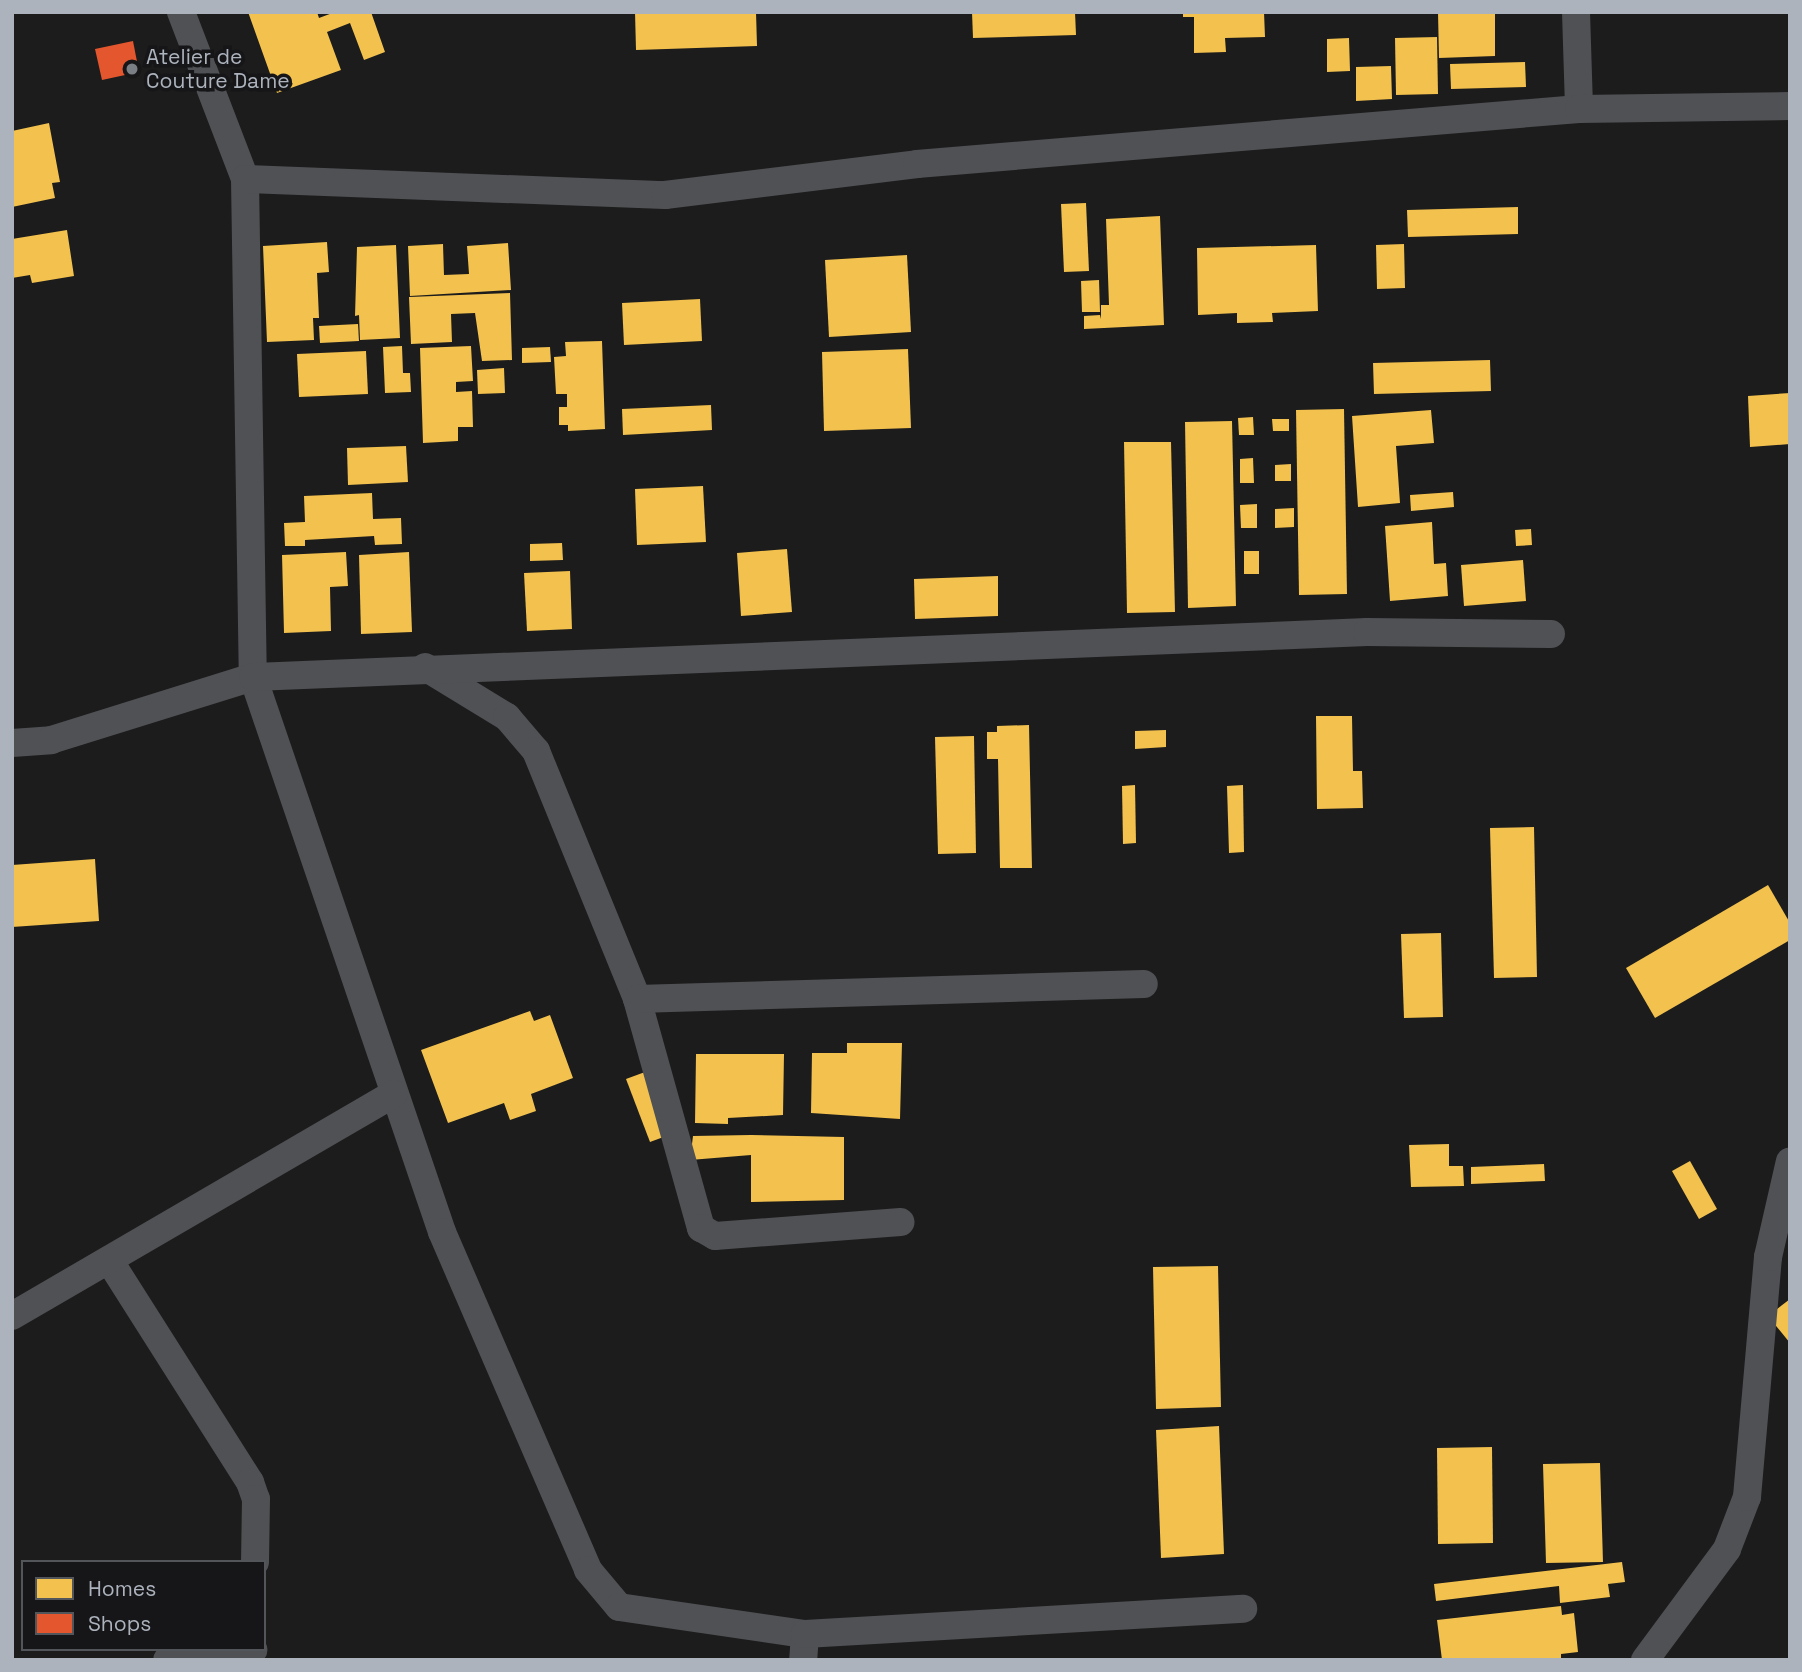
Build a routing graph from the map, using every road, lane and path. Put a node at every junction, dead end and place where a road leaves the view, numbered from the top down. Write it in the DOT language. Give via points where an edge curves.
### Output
graph roads {
  1 [pos="181,12"];
  2 [pos="1576,12"];
  3 [pos="1790,106"];
  4 [pos="1579,109"];
  5 [pos="245,179"];
  6 [pos="1552,634"];
  7 [pos="425,667"];
  8 [pos="253,677"];
  9 [pos="12,743"];
  10 [pos="1144,984"];
  11 [pos="637,999"];
  12 [pos="394,1094"];
  13 [pos="1790,1161"];
  14 [pos="900,1222"];
  15 [pos="109,1260"];
  16 [pos="12,1316"];
  17 [pos="255,1560"];
  18 [pos="1243,1609"];
  19 [pos="804,1647"];
  20 [pos="244,1651"];
  21 [pos="167,1660"];
  22 [pos="1645,1660"];
  1 -- 5 [label="street"];
  2 -- 4 [label="street"];
  3 -- 4 [label="street"];
  4 -- 5 [label="street" via="916,164 665,195"];
  5 -- 8 [label="street"];
  6 -- 7 [label="street" via="1367,632"];
  7 -- 8 [label="street"];
  7 -- 11 [label="street" via="507,717 536,751"];
  8 -- 9 [label="street" via="51,740"];
  8 -- 12 [label="street"];
  10 -- 11 [label="street"];
  11 -- 14 [label="street" via="701,1228 715,1236"];
  12 -- 15 [label="street"];
  12 -- 19 [label="street" via="442,1232 588,1570 619,1607"];
  13 -- 22 [label="street" via="1768,1257 1747,1497 1727,1549"];
  15 -- 16 [label="street"];
  15 -- 17 [label="street" via="250,1482 256,1499"];
  18 -- 19 [label="street"];
  20 -- 21 [label="street"];
}
